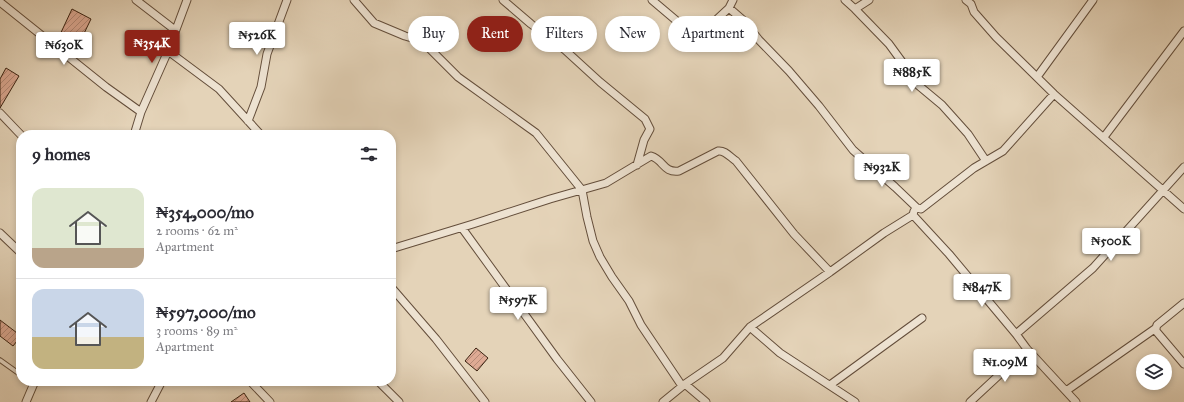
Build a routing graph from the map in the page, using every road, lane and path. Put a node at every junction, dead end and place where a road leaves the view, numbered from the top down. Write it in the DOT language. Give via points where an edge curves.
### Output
graph roads {
  1 [pos="136,0"];
  2 [pos="187,0"];
  3 [pos="287,0"];
  4 [pos="354,0"];
  5 [pos="503,0"];
  6 [pos="652,0"];
  7 [pos="733,0"];
  8 [pos="845,0"];
  9 [pos="869,0"];
  10 [pos="1093,0"];
  11 [pos="970,1"];
  12 [pos="0,2"];
  13 [pos="729,8"];
  14 [pos="855,10"];
  15 [pos="175,30"];
  16 [pos="1184,31"];
  17 [pos="168,51"];
  18 [pos="1037,77"];
  19 [pos="1054,94"];
  20 [pos="141,112"];
  21 [pos="0,113"];
  22 [pos="248,121"];
  23 [pos="16,130"];
  24 [pos="136,130"];
  25 [pos="256,130"];
  26 [pos="1104,137"];
  27 [pos="986,161"];
  28 [pos="637,165"];
  29 [pos="1184,167"];
  30 [pos="1163,189"];
  31 [pos="582,190"];
  32 [pos="915,207"];
  33 [pos="1184,209"];
  34 [pos="913,216"];
  35 [pos="462,228"];
  36 [pos="0,233"];
  37 [pos="16,248"];
  38 [pos="396,248"];
  39 [pos="830,272"];
  40 [pos="396,293"];
  41 [pos="1184,303"];
  42 [pos="922,318"];
  43 [pos="750,327"];
  44 [pos="1156,328"];
  45 [pos="1016,334"];
  46 [pos="1027,350"];
  47 [pos="0,360"];
  48 [pos="1184,364"];
  49 [pos="16,371"];
  50 [pos="684,385"];
  51 [pos="830,385"];
  52 [pos="32,386"];
  53 [pos="159,386"];
  54 [pos="255,386"];
  55 [pos="383,386"];
  56 [pos="1066,391"];
  57 [pos="26,402"];
  58 [pos="151,402"];
  59 [pos="270,402"];
  60 [pos="399,402"];
  61 [pos="485,402"];
  62 [pos="591,402"];
  63 [pos="663,402"];
  64 [pos="706,402"];
  65 [pos="855,402"];
  66 [pos="970,402"];
  67 [pos="1076,402"];
  1 -- 15 [label="street"];
  2 -- 15 [label="street"];
  3 -- 22 [label="street" via="267,54 261,87"];
  4 -- 31 [label="street" via="374,23 422,41 458,78 536,133"];
  5 -- 28 [label="street" via="645,119 650,129"];
  6 -- 13 [label="street" via="696,34 701,34"];
  7 -- 13 [label="street"];
  8 -- 14 [label="street"];
  9 -- 14 [label="street"];
  10 -- 18 [label="street"];
  11 -- 18 [label="street" via="974,12 996,37"];
  12 -- 20 [label="street"];
  13 -- 32 [label="street" via="744,21 794,77 852,150"];
  14 -- 27 [label="street" via="889,44 918,85 942,105 968,134"];
  15 -- 17 [label="street"];
  16 -- 26 [label="street"];
  17 -- 20 [label="street"];
  17 -- 22 [label="street" via="220,88"];
  18 -- 19 [label="street"];
  19 -- 26 [label="street"];
  19 -- 27 [label="street" via="1003,151"];
  20 -- 24 [label="street"];
  21 -- 23 [label="street"];
  22 -- 25 [label="street"];
  26 -- 30 [label="street"];
  27 -- 32 [label="street" via="920,209"];
  28 -- 31 [label="street" via="606,183"];
  28 -- 39 [label="street" via="651,156 668,170 678,171 718,151 724,152 736,161 794,234"];
  29 -- 30 [label="street"];
  30 -- 33 [label="street"];
  30 -- 45 [label="street" via="1093,268"];
  31 -- 35 [label="street"];
  31 -- 50 [label="street" via="587,217 600,257 641,324"];
  32 -- 34 [label="street"];
  34 -- 39 [label="street" via="884,232"];
  34 -- 45 [label="street" via="949,254"];
  35 -- 38 [label="street"];
  35 -- 62 [label="street" via="557,360"];
  36 -- 37 [label="street"];
  39 -- 43 [label="street"];
  40 -- 61 [label="street"];
  41 -- 44 [label="street"];
  42 -- 51 [label="street"];
  43 -- 50 [label="street" via="723,358"];
  43 -- 51 [label="street" via="780,353"];
  44 -- 48 [label="street"];
  44 -- 56 [label="street"];
  45 -- 46 [label="street"];
  46 -- 56 [label="street"];
  46 -- 66 [label="street"];
  47 -- 49 [label="lane"];
  50 -- 63 [label="street"];
  50 -- 64 [label="street"];
  51 -- 65 [label="street"];
  52 -- 57 [label="street"];
  53 -- 58 [label="street"];
  54 -- 59 [label="street"];
  55 -- 60 [label="street"];
  56 -- 67 [label="street"];
}
